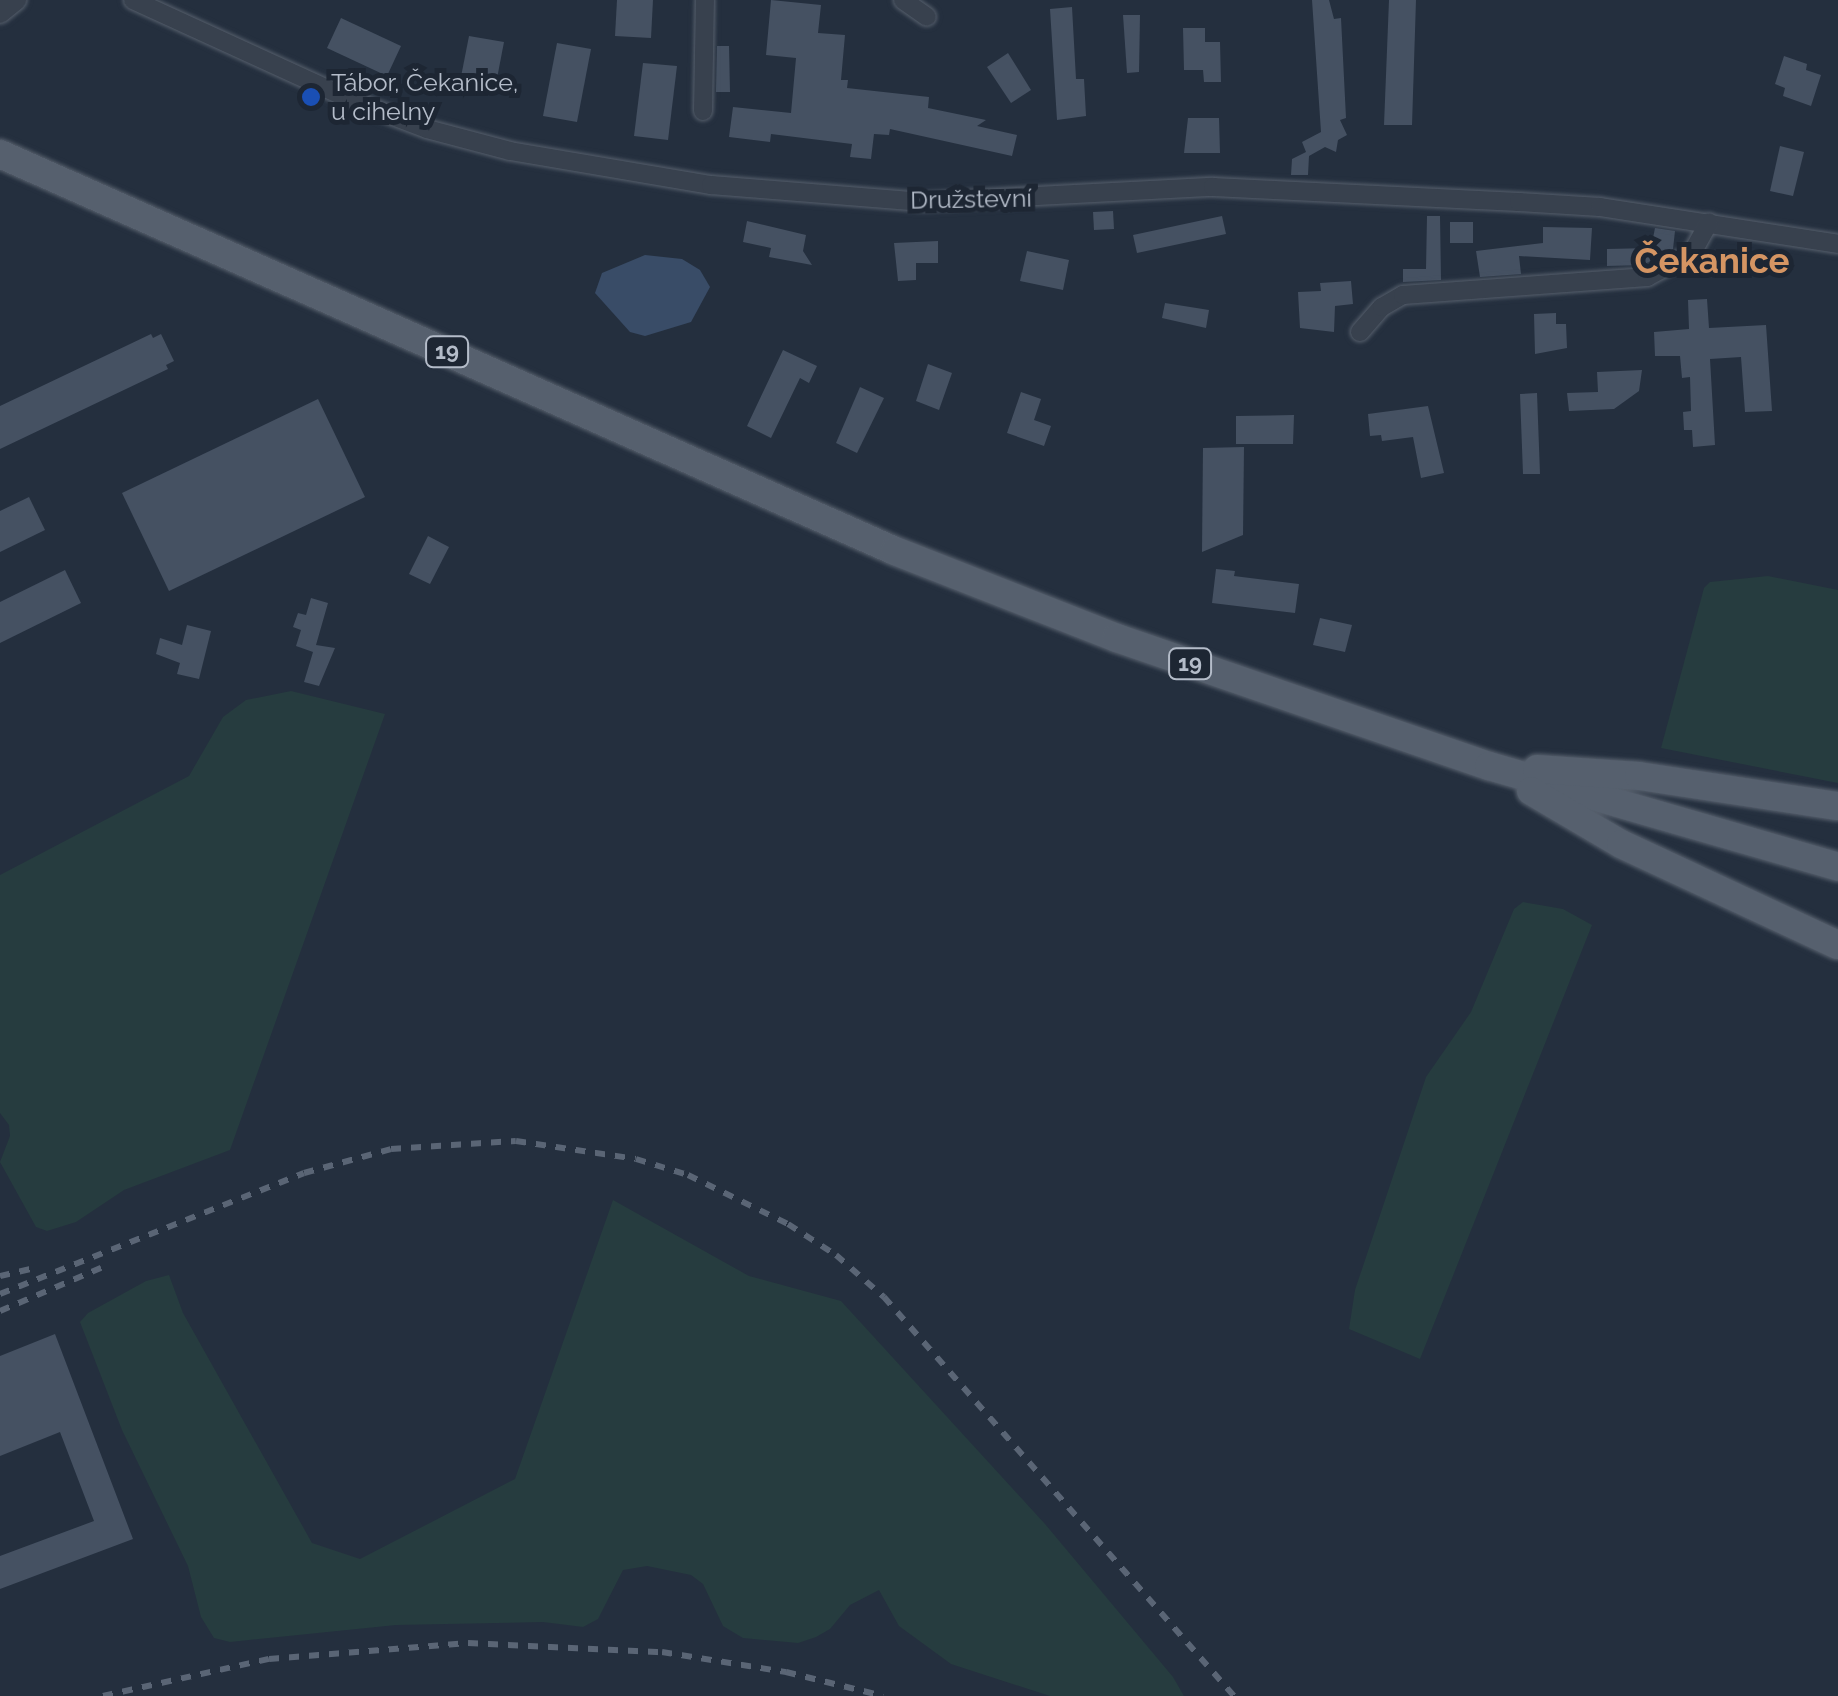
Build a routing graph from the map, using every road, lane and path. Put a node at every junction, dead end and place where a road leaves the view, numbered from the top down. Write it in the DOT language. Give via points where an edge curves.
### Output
graph roads {
  1 [pos="16,0"];
  2 [pos="133,0"];
  3 [pos="704,0"];
  4 [pos="903,0"];
  5 [pos="928,0"];
  6 [pos="0,13"];
  7 [pos="703,111"];
  8 [pos="0,154"];
  9 [pos="1708,222"];
  10 [pos="1838,244"];
  11 [pos="1360,332"];
  12 [pos="1489,766"];
  13 [pos="1838,806"];
  14 [pos="1838,867"];
  15 [pos="1838,945"];
  1 -- 6 [label="street"];
  2 -- 9 [label="street, Družstevní" via="428,129 510,151 711,186 924,202 1124,188 1265,189 1600,206"];
  3 -- 7 [label="street"];
  4 -- 5 [label="street" via="927,17"];
  8 -- 12 [label="main road, 19" via="895,551 1135,645"];
  9 -- 10 [label="street, Družstevní"];
  9 -- 11 [label="street" via="1692,253 1647,278 1403,295"];
  12 -- 13 [label="main road" via="1640,776"];
  12 -- 14 [label="main road, 19"];
  12 -- 15 [label="main road" via="1622,844"];
}
